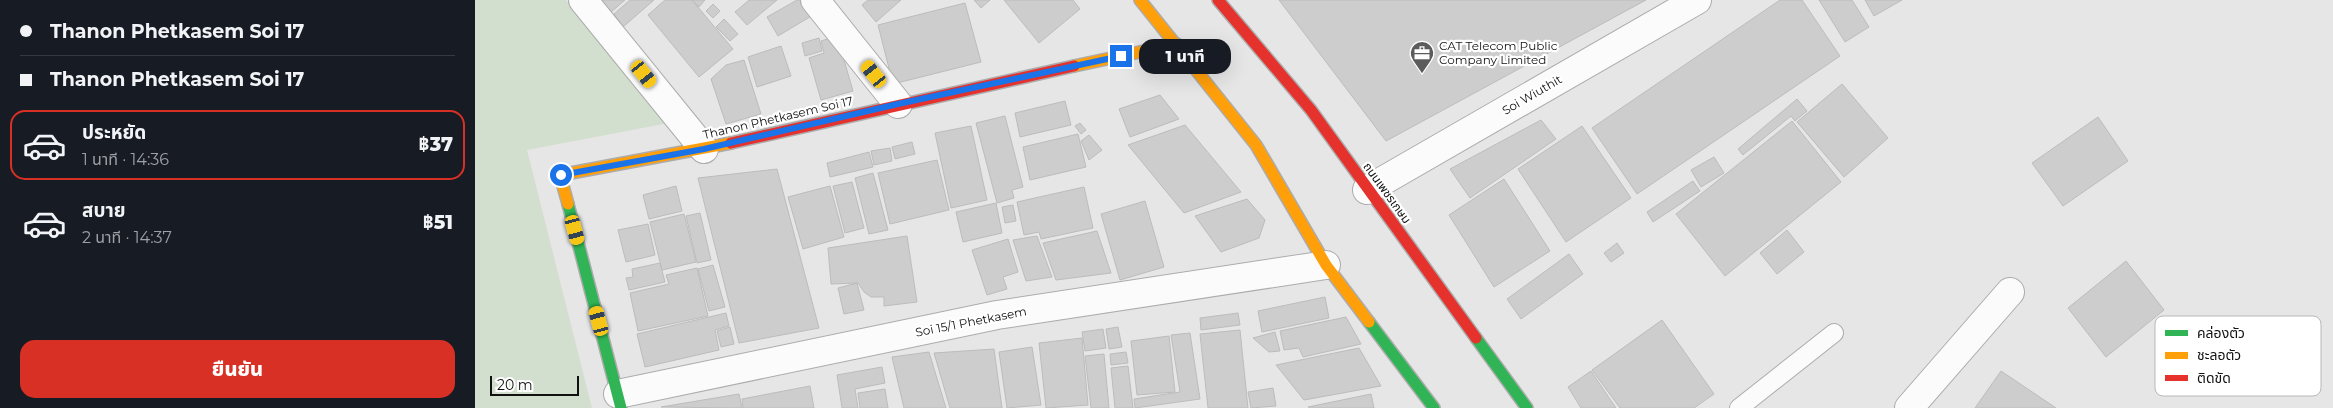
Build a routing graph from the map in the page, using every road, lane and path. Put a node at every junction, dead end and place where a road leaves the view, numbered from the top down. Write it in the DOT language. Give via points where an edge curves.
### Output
graph roads {
  1 [pos="583,0"];
  2 [pos="815,0"];
  3 [pos="1140,0"];
  4 [pos="1218,0"];
  5 [pos="1697,0"];
  6 [pos="1177,44"];
  7 [pos="898,104"];
  8 [pos="704,149"];
  9 [pos="1367,190"];
  10 [pos="1326,265"];
  11 [pos="2011,292"];
  12 [pos="1834,333"];
  13 [pos="619,401"];
  14 [pos="1434,408"];
  15 [pos="1527,408"];
  16 [pos="1739,408"];
  17 [pos="1909,408"];
  1 -- 8 [label="street"];
  2 -- 7 [label="street"];
  3 -- 6 [label="main road"];
  4 -- 9 [label="main road, ถนนเพชรเกษม" via="1311,110"];
  5 -- 9 [label="street, Soi Wiuthit"];
  6 -- 7 [label="main road, Thanon Phetkasem Soi 17"];
  6 -- 10 [label="main road" via="1256,145"];
  7 -- 8 [label="main road, Thanon Phetkasem Soi 17"];
  8 -- 13 [label="main road, Thanon Phetkasem Soi 17" via="561,175"];
  9 -- 15 [label="main road, ถนนเพชรเกษม"];
  10 -- 13 [label="street, Soi 15/1 Phetkasem" via="997,315"];
  10 -- 14 [label="main road"];
  11 -- 17 [label="street"];
  12 -- 16 [label="lane"];
}
